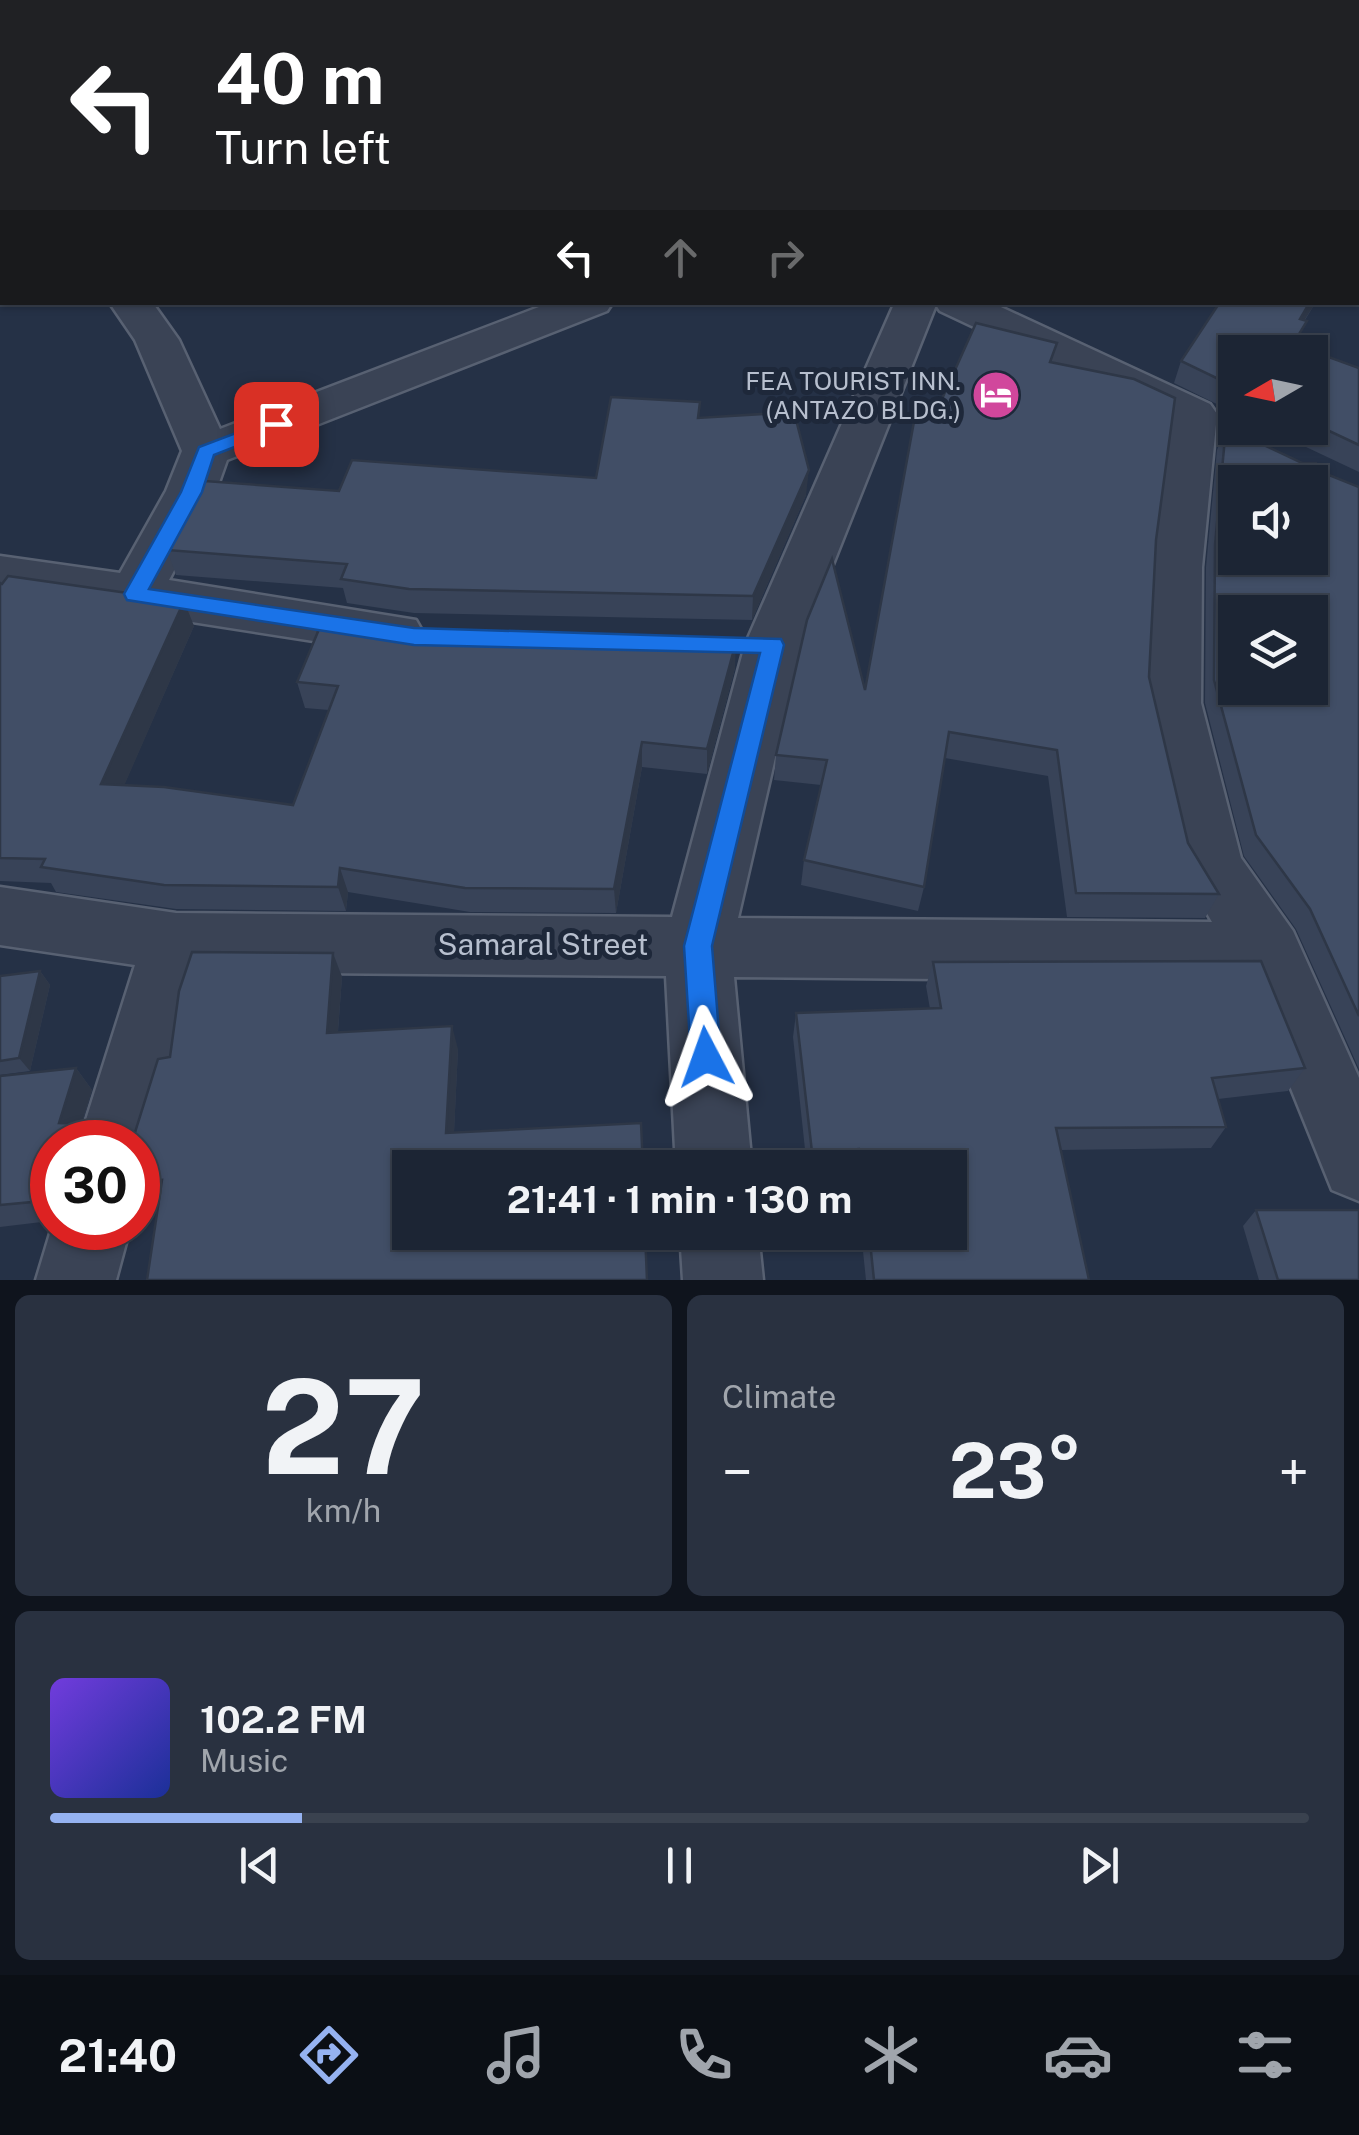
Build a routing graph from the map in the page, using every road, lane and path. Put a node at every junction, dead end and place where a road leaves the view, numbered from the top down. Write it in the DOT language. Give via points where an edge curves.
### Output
graph roads {
  1 [pos="132,305"];
  2 [pos="584,305"];
  3 [pos="915,305"];
  4 [pos="961,305"];
  5 [pos="206,451"];
  6 [pos="0,574"];
  7 [pos="135,594"];
  8 [pos="454,638"];
  9 [pos="713,644"];
  10 [pos="773,645"];
  11 [pos="0,916"];
  12 [pos="176,942"];
  13 [pos="698,946"];
  14 [pos="1269,952"];
  15 [pos="123,1120"];
  16 [pos="713,1150"];
  17 [pos="1359,1164"];
  18 [pos="85,1250"];
  19 [pos="720,1250"];
  20 [pos="76,1280"];
  21 [pos="723,1280"];
  1 -- 5 [label="street" via="157,340"];
  2 -- 5 [label="street"];
  3 -- 10 [label="street"];
  4 -- 14 [label="street" via="1210,422 1176,567 1172,703 1212,867"];
  5 -- 7 [label="street" via="192,492"];
  6 -- 7 [label="street"];
  7 -- 8 [label="street"];
  9 -- 10 [label="street"];
  10 -- 13 [label="street"];
  11 -- 12 [label="street, Samaral Street"];
  12 -- 13 [label="street, Samaral Street"];
  12 -- 15 [label="street"];
  13 -- 14 [label="street, Samaral Street"];
  13 -- 16 [label="street"];
  14 -- 17 [label="street"];
  18 -- 20 [label="street"];
  19 -- 21 [label="street"];
}
